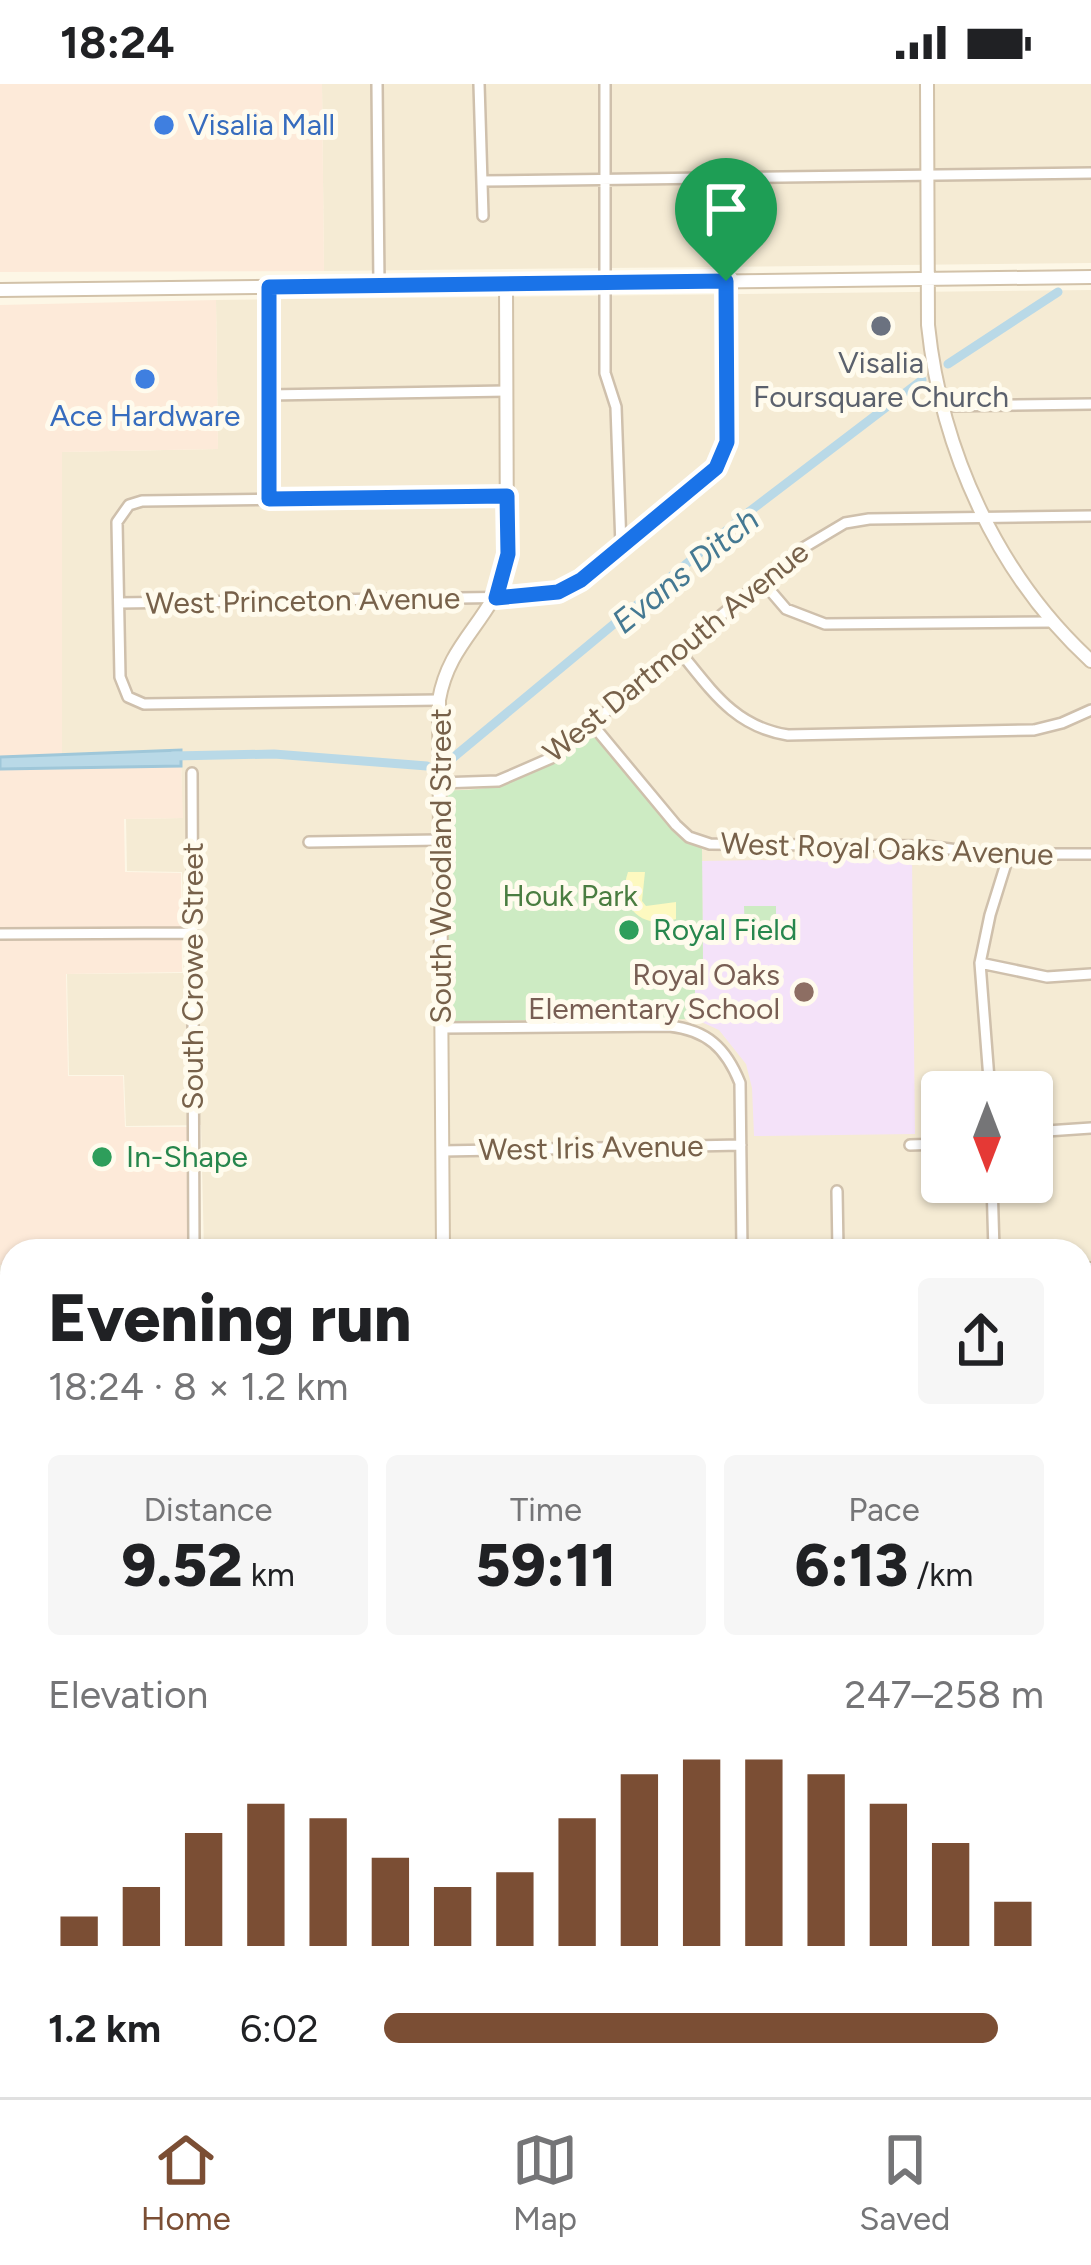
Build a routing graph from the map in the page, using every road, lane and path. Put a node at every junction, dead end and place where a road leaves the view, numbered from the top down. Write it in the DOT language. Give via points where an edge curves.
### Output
graph roads {
  1 [pos="377,84"];
  2 [pos="479,84"];
  3 [pos="605,84"];
  4 [pos="927,84"];
  5 [pos="1091,173"];
  6 [pos="927,175"];
  7 [pos="607,179"];
  8 [pos="482,181"];
  9 [pos="483,216"];
  10 [pos="1091,278"];
  11 [pos="928,279"];
  12 [pos="726,281"];
  13 [pos="604,283"];
  14 [pos="506,284"];
  15 [pos="379,285"];
  16 [pos="269,287"];
  17 [pos="0,290"];
  18 [pos="507,391"];
  19 [pos="269,395"];
  20 [pos="1091,404"];
  21 [pos="942,406"];
  22 [pos="507,496"];
  23 [pos="269,499"];
  24 [pos="1091,516"];
  25 [pos="985,517"];
  26 [pos="621,546"];
  27 [pos="762,581"];
  28 [pos="496,598"];
  29 [pos="118,603"];
  30 [pos="1052,622"];
  31 [pos="680,652"];
  32 [pos="1091,661"];
  33 [pos="439,700"];
  34 [pos="1091,710"];
  35 [pos="592,724"];
  36 [pos="192,773"];
  37 [pos="439,783"];
  38 [pos="440,840"];
  39 [pos="309,842"];
  40 [pos="1009,854"];
  41 [pos="1091,854"];
  42 [pos="192,933"];
  43 [pos="0,934"];
  44 [pos="980,963"];
  45 [pos="1091,974"];
  46 [pos="441,1028"];
  47 [pos="988,1071"];
  48 [pos="1091,1128"];
  49 [pos="1053,1131"];
  50 [pos="741,1144"];
  51 [pos="910,1145"];
  52 [pos="921,1145"];
  53 [pos="442,1150"];
  54 [pos="837,1190"];
  55 [pos="993,1203"];
  56 [pos="194,1239"];
  57 [pos="443,1239"];
  58 [pos="742,1239"];
  59 [pos="838,1239"];
  60 [pos="994,1239"];
  1 -- 15 [label="street"];
  2 -- 8 [label="street"];
  3 -- 7 [label="street"];
  4 -- 6 [label="street"];
  5 -- 6 [label="street"];
  6 -- 7 [label="street"];
  6 -- 11 [label="street"];
  7 -- 8 [label="street"];
  7 -- 13 [label="street"];
  8 -- 9 [label="street"];
  10 -- 11 [label="street"];
  11 -- 12 [label="street"];
  11 -- 21 [label="street"];
  12 -- 13 [label="street"];
  12 -- 26 [label="street, West Princeton Avenue" via="724,455"];
  13 -- 14 [label="street"];
  13 -- 26 [label="street"];
  14 -- 15 [label="street"];
  14 -- 18 [label="street, South Woodland Street"];
  15 -- 16 [label="street"];
  16 -- 17 [label="street"];
  16 -- 19 [label="street"];
  18 -- 19 [label="street"];
  18 -- 22 [label="street, South Woodland Street"];
  19 -- 23 [label="street"];
  20 -- 21 [label="street"];
  21 -- 25 [label="street"];
  22 -- 23 [label="street"];
  22 -- 28 [label="street, South Woodland Street" via="508,554"];
  23 -- 29 [label="street" via="142,501 123,511"];
  24 -- 25 [label="street, West Dartmouth Avenue"];
  25 -- 27 [label="street, West Dartmouth Avenue" via="845,523"];
  25 -- 30 [label="street"];
  26 -- 28 [label="street, West Princeton Avenue" via="558,592"];
  27 -- 30 [label="street" via="786,609 824,624"];
  27 -- 31 [label="street, West Dartmouth Avenue"];
  28 -- 29 [label="street, West Princeton Avenue"];
  28 -- 33 [label="street, South Woodland Street" via="454,652"];
  29 -- 33 [label="street" via="119,677 128,698 144,704"];
  30 -- 32 [label="street"];
  31 -- 34 [label="street" via="729,711 788,735 1034,730"];
  31 -- 35 [label="street, West Dartmouth Avenue"];
  33 -- 37 [label="street, South Woodland Street"];
  35 -- 37 [label="street, West Dartmouth Avenue" via="512,777"];
  35 -- 40 [label="street, West Royal Oaks Avenue" via="676,825 710,844"];
  36 -- 42 [label="street, South Crowe Street"];
  37 -- 38 [label="street, South Woodland Street"];
  38 -- 39 [label="street"];
  38 -- 46 [label="street, South Woodland Street"];
  40 -- 41 [label="street, West Royal Oaks Avenue"];
  40 -- 44 [label="street"];
  42 -- 43 [label="street"];
  42 -- 56 [label="street, South Crowe Street"];
  44 -- 45 [label="street" via="1047,977"];
  44 -- 47 [label="street"];
  46 -- 50 [label="street" via="688,1028 730,1060 740,1083"];
  46 -- 53 [label="street, South Woodland Street"];
  48 -- 49 [label="street"];
  50 -- 53 [label="street, West Iris Avenue"];
  50 -- 58 [label="street"];
  51 -- 52 [label="street"];
  53 -- 57 [label="street, South Woodland Street"];
  54 -- 59 [label="street"];
  55 -- 60 [label="street"];
}
